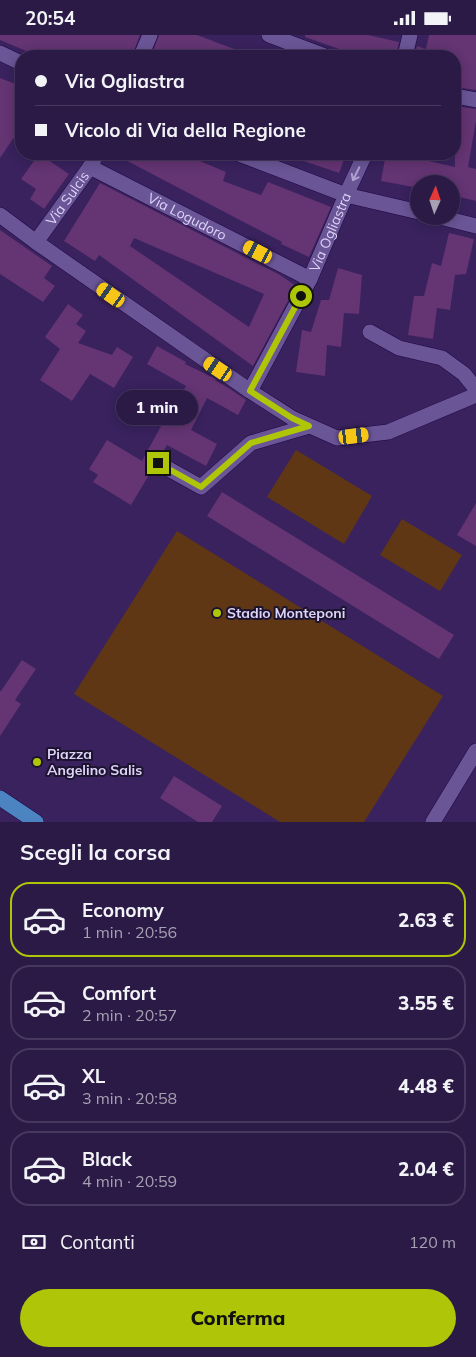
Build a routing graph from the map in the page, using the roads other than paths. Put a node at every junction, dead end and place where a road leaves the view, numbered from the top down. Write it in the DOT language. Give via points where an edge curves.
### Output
graph roads {
  1 [pos="150,35"];
  2 [pos="269,35"];
  3 [pos="410,35"];
  4 [pos="144,50"];
  5 [pos="309,50"];
  6 [pos="406,50"];
  7 [pos="0,53"];
  8 [pos="15,60"];
  9 [pos="461,97"];
  10 [pos="476,100"];
  11 [pos="94,160"];
  12 [pos="255,160"];
  13 [pos="362,160"];
  14 [pos="346,195"];
  15 [pos="410,210"];
  16 [pos="0,215"];
  17 [pos="460,222"];
  18 [pos="476,226"];
  19 [pos="36,242"];
  20 [pos="310,279"];
  21 [pos="370,331"];
  22 [pos="476,389"];
  23 [pos="250,391"];
  24 [pos="476,395"];
  25 [pos="309,426"];
  26 [pos="158,463"];
  27 [pos="476,751"];
  28 [pos="0,798"];
  29 [pos="439,820"];
  30 [pos="36,822"];
  1 -- 4 [label="street"];
  2 -- 5 [label="street"];
  3 -- 6 [label="street"];
  7 -- 8 [label="street"];
  9 -- 10 [label="street"];
  11 -- 19 [label="street, Via Sulcis"];
  11 -- 20 [label="street, Via Logudoro"];
  12 -- 14 [label="street"];
  13 -- 14 [label="street, Via Ogliastra, one-way"];
  14 -- 15 [label="street"];
  14 -- 20 [label="street, Via Ogliastra"];
  16 -- 19 [label="street"];
  17 -- 18 [label="street"];
  19 -- 23 [label="street"];
  20 -- 23 [label="street, Via Ogliastra"];
  21 -- 22 [label="street" via="399,348 442,358 464,374"];
  23 -- 25 [label="street"];
  24 -- 25 [label="street" via="388,432 337,438"];
  25 -- 26 [label="street" via="251,443 201,487"];
  27 -- 29 [label="street"];
  28 -- 30 [label="main road"];
}
